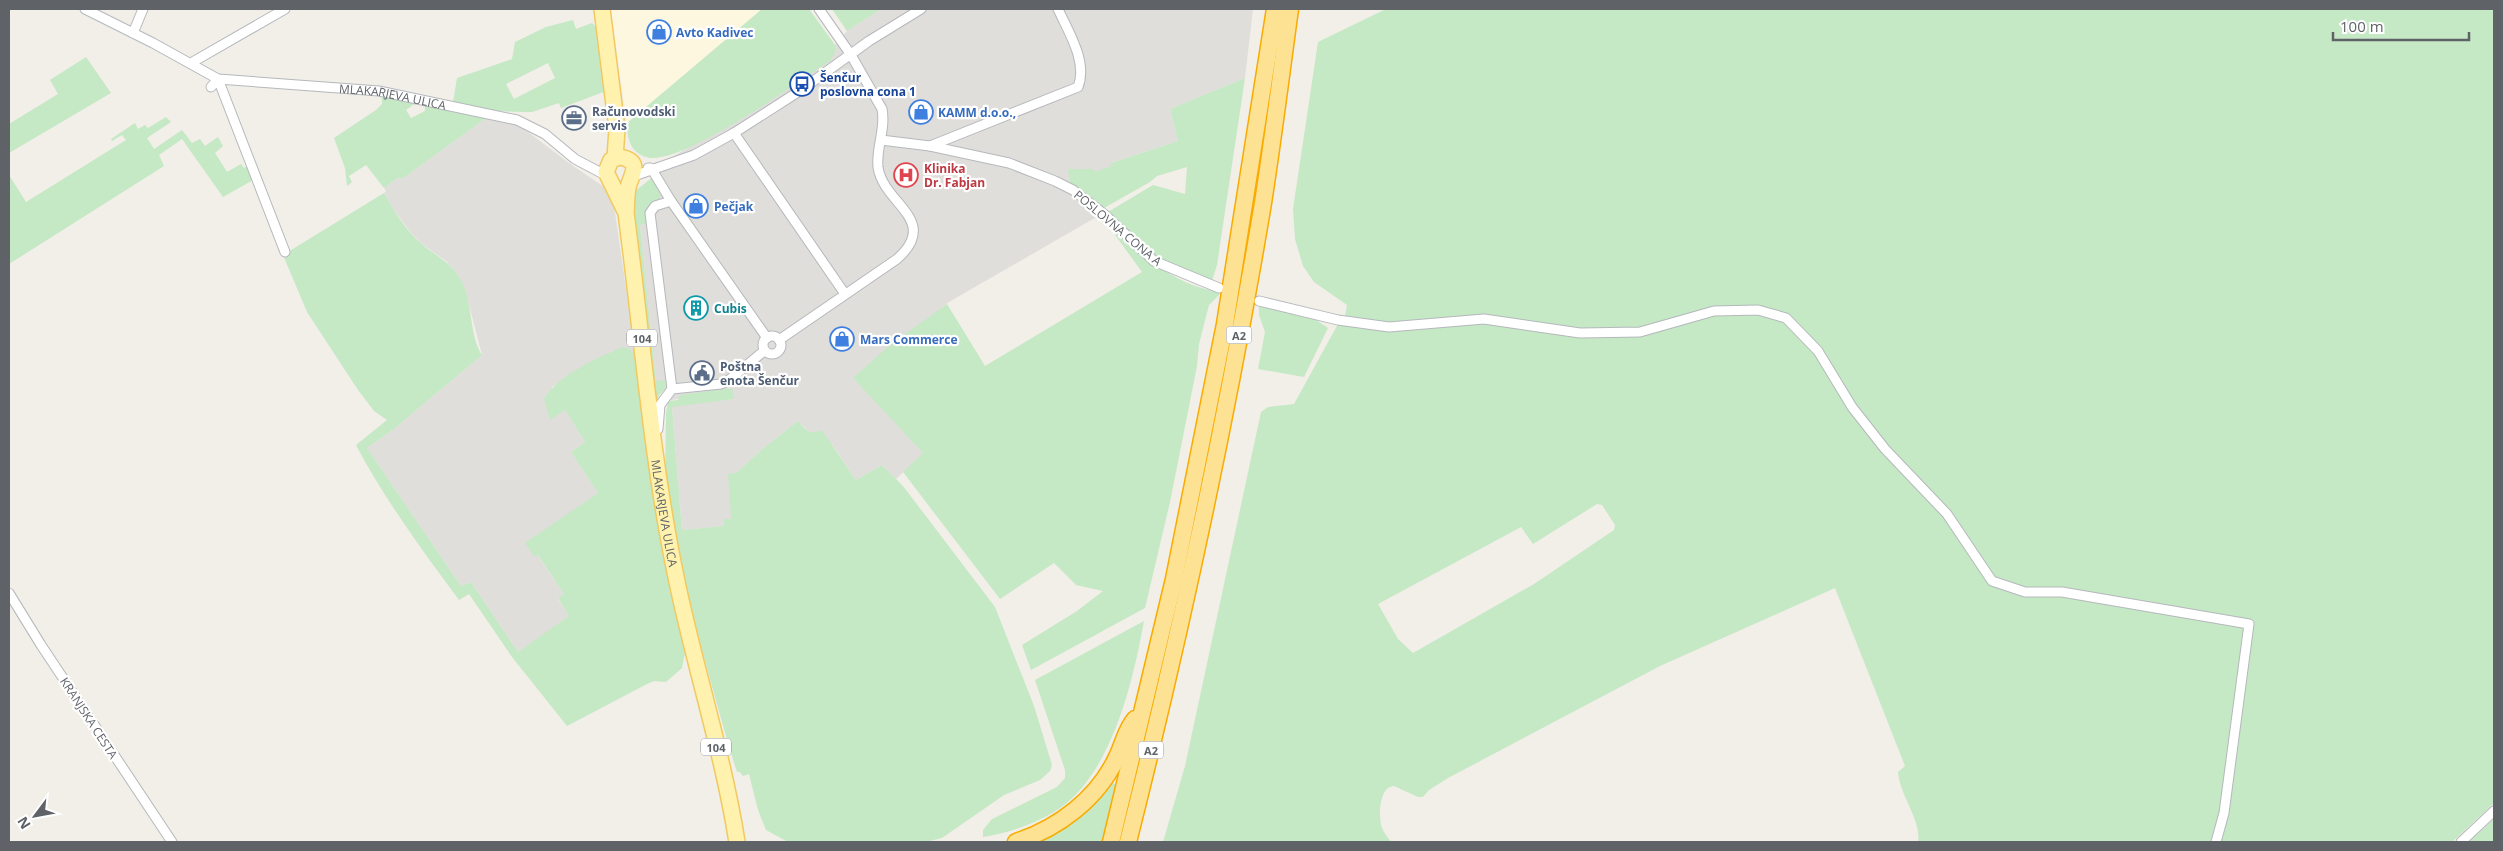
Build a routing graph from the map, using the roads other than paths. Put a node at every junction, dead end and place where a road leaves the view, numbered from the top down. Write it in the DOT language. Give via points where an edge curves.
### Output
graph roads {
  1 [pos="85,9"];
  2 [pos="143,9"];
  3 [pos="285,9"];
  4 [pos="602,9"];
  5 [pos="819,9"];
  6 [pos="921,9"];
  7 [pos="1058,9"];
  8 [pos="1275,9"];
  9 [pos="1290,9"];
  10 [pos="133,33"];
  11 [pos="850,55"];
  12 [pos="191,63"];
  13 [pos="218,79"];
  14 [pos="211,87"];
  15 [pos="734,134"];
  16 [pos="882,140"];
  17 [pos="930,146"];
  18 [pos="651,168"];
  19 [pos="621,170"];
  20 [pos="671,201"];
  21 [pos="285,252"];
  22 [pos="1219,288"];
  23 [pos="845,294"];
  24 [pos="1260,301"];
  25 [pos="767,338"];
  26 [pos="779,340"];
  27 [pos="764,350"];
  28 [pos="672,389"];
  29 [pos="656,464"];
  30 [pos="9,593"];
  31 [pos="1146,703"];
  32 [pos="731,809"];
  33 [pos="2494,811"];
  34 [pos="172,842"];
  35 [pos="736,842"];
  36 [pos="746,842"];
  37 [pos="1016,842"];
  38 [pos="1111,842"];
  39 [pos="1128,842"];
  40 [pos="2216,842"];
  41 [pos="2460,842"];
  1 -- 10 [label="street, MLAKARJEVA ULICA"];
  2 -- 10 [label="street"];
  3 -- 12 [label="street"];
  4 -- 19 [label="main road"];
  5 -- 11 [label="street"];
  6 -- 11 [label="street"];
  7 -- 17 [label="street" via="1081,66 1082,77 1078,86"];
  8 -- 31 [label="highway, A2" via="1225,324"];
  9 -- 39 [label="highway, A2" via="1263,202 1225,413 1173,658"];
  10 -- 12 [label="street, MLAKARJEVA ULICA"];
  11 -- 15 [label="street"];
  11 -- 16 [label="street" via="882,109"];
  12 -- 13 [label="street, MLAKARJEVA ULICA"];
  13 -- 14 [label="street"];
  13 -- 19 [label="street, MLAKARJEVA ULICA" via="379,91 517,120 545,134 585,164"];
  13 -- 21 [label="street"];
  15 -- 18 [label="street" via="668,165"];
  15 -- 23 [label="street"];
  16 -- 17 [label="street, POSLOVNA CONA A"];
  16 -- 23 [label="street" via="878,165 880,174 911,220 914,228 912,243 897,259"];
  17 -- 22 [label="street, POSLOVNA CONA A" via="1009,162 1067,187 1104,214 1154,261"];
  18 -- 19 [label="street"];
  18 -- 20 [label="street"];
  19 -- 29 [label="main road, MLAKARJEVA ULICA / 104"];
  20 -- 25 [label="street"];
  20 -- 28 [label="street" via="655,206 650,213"];
  23 -- 26 [label="street"];
  24 -- 40 [label="street" via="1338,320 1389,327 1484,319 1580,333 1640,332 1714,311 1758,310 1786,318 1818,350 1852,408 1885,449 1947,514 1992,581 2025,592 2062,592 2249,624 2224,813"];
  25 -- 26 [label="street" via="773,336"];
  25 -- 27 [label="street"];
  26 -- 27 [label="street" via="781,347 777,353 770,354"];
  27 -- 28 [label="street" via="721,384"];
  28 -- 29 [label="street" via="658,412"];
  29 -- 32 [label="main road, MLAKARJEVA ULICA / 104" via="676,577"];
  30 -- 34 [label="street, KRANJSKA CESTA"];
  31 -- 37 [label="highway" via="1132,722 1117,759 1093,793 1066,818"];
  31 -- 38 [label="highway, A2"];
  32 -- 35 [label="main road, 104"];
  32 -- 36 [label="main road, 104"];
  33 -- 41 [label="street"];
}
